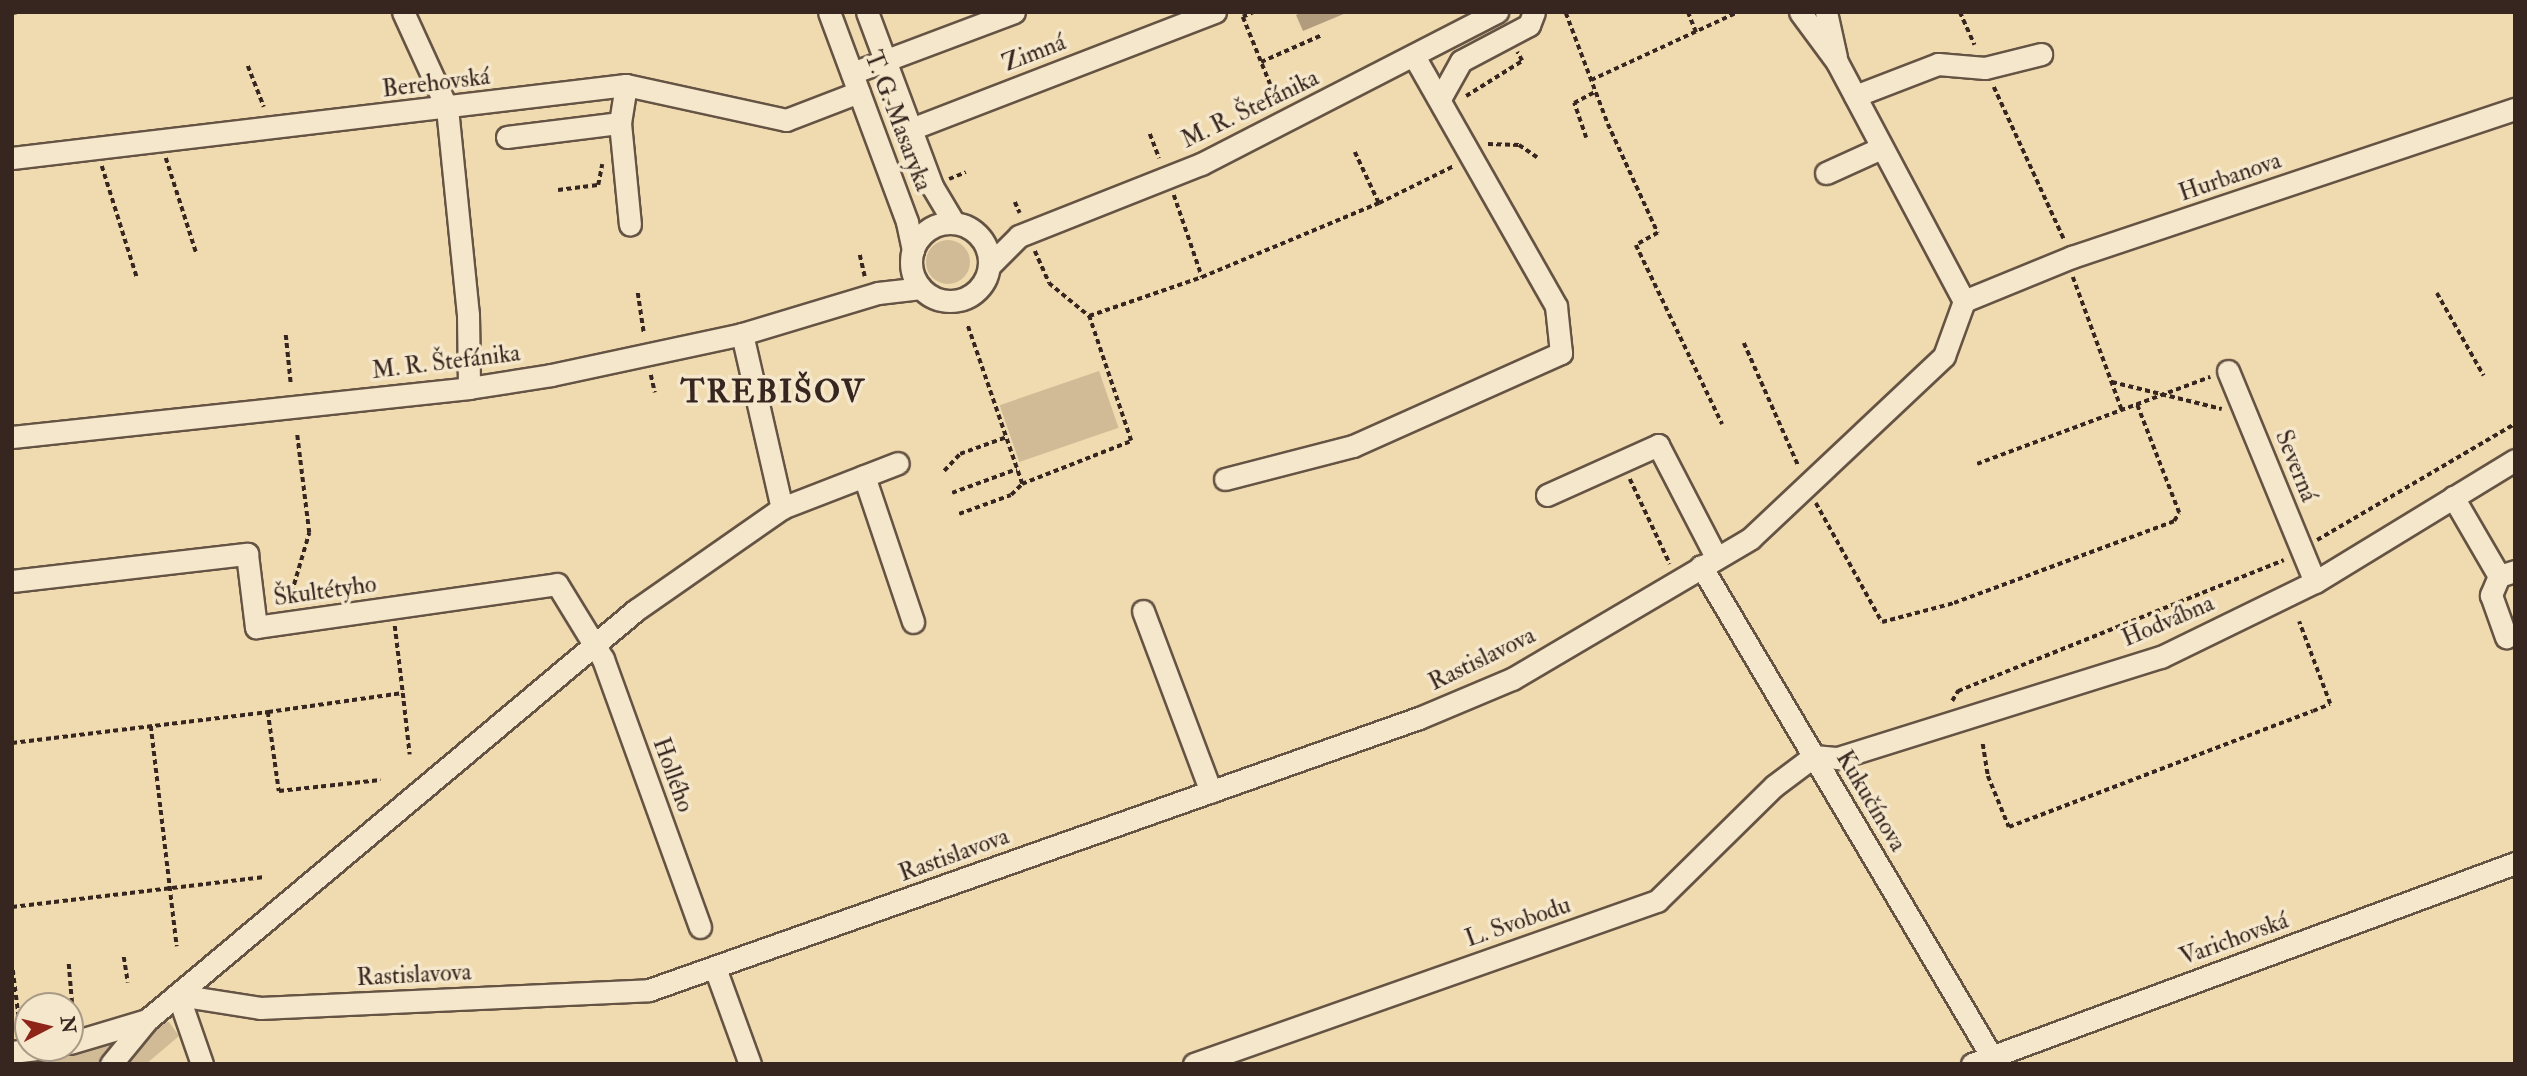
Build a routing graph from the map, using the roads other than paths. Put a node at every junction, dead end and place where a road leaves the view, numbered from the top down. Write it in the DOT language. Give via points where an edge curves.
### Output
graph roads {
  1 [pos="403,12"];
  2 [pos="829,12"];
  3 [pos="867,12"];
  4 [pos="1014,12"];
  5 [pos="1215,12"];
  6 [pos="1497,12"];
  7 [pos="1534,12"];
  8 [pos="1800,12"];
  9 [pos="1826,12"];
  10 [pos="959,22"];
  11 [pos="2041,54"];
  12 [pos="1414,56"];
  13 [pos="885,60"];
  14 [pos="1461,61"];
  15 [pos="1837,62"];
  16 [pos="855,82"];
  17 [pos="626,85"];
  18 [pos="1854,96"];
  19 [pos="1443,103"];
  20 [pos="447,108"];
  21 [pos="2515,109"];
  22 [pos="620,123"];
  23 [pos="911,128"];
  24 [pos="508,137"];
  25 [pos="1881,148"];
  26 [pos="12,158"];
  27 [pos="1826,173"];
  28 [pos="954,223"];
  29 [pos="630,225"];
  30 [pos="976,233"];
  31 [pos="1026,241"];
  32 [pos="912,257"];
  33 [pos="989,266"];
  34 [pos="871,285"];
  35 [pos="921,288"];
  36 [pos="1964,301"];
  37 [pos="742,334"];
  38 [pos="2228,371"];
  39 [pos="469,388"];
  40 [pos="12,437"];
  41 [pos="2515,460"];
  42 [pos="898,463"];
  43 [pos="864,476"];
  44 [pos="1225,479"];
  45 [pos="1548,495"];
  46 [pos="2453,496"];
  47 [pos="782,508"];
  48 [pos="1709,561"];
  49 [pos="2507,574"];
  50 [pos="12,581"];
  51 [pos="2315,582"];
  52 [pos="1143,611"];
  53 [pos="913,622"];
  54 [pos="2506,637"];
  55 [pos="593,642"];
  56 [pos="1814,756"];
  57 [pos="1211,792"];
  58 [pos="2515,863"];
  59 [pos="700,927"];
  60 [pos="715,968"];
  61 [pos="178,995"];
  62 [pos="148,1020"];
  63 [pos="84,1039"];
  64 [pos="1995,1060"];
  65 [pos="111,1064"];
  66 [pos="202,1064"];
  67 [pos="750,1064"];
  68 [pos="1194,1064"];
  69 [pos="1972,1064"];
  1 -- 20 [label="street"];
  2 -- 16 [label="street, T. G. Masaryka"];
  3 -- 13 [label="street, T. G. Masaryka"];
  4 -- 10 [label="street, Berehovská"];
  5 -- 23 [label="street, Zimná"];
  6 -- 12 [label="street, M. R. Štefánika"];
  7 -- 14 [label="street" via="1529,25"];
  8 -- 15 [label="street"];
  9 -- 15 [label="street"];
  10 -- 13 [label="street, Berehovská"];
  11 -- 18 [label="street" via="1985,68 1938,64"];
  12 -- 14 [label="street" via="1436,64"];
  12 -- 19 [label="street"];
  12 -- 31 [label="street, M. R. Štefánika" via="1201,164"];
  13 -- 16 [label="street, Berehovská"];
  13 -- 23 [label="street, T. G. Masaryka"];
  14 -- 19 [label="street"];
  15 -- 18 [label="street"];
  16 -- 17 [label="street, Berehovská" via="786,120"];
  16 -- 32 [label="street, T. G. Masaryka" via="908,222"];
  17 -- 20 [label="street, Berehovská"];
  17 -- 22 [label="street"];
  18 -- 25 [label="street"];
  19 -- 44 [label="street" via="1556,306 1561,353 1353,446"];
  20 -- 26 [label="street, Berehovská"];
  20 -- 39 [label="street" via="468,314"];
  21 -- 36 [label="street, Hurbanova" via="2072,257"];
  22 -- 24 [label="street"];
  22 -- 29 [label="street"];
  23 -- 28 [label="street, T. G. Masaryka" via="942,206"];
  25 -- 27 [label="street"];
  25 -- 36 [label="street"];
  28 -- 30 [label="street"];
  28 -- 32 [label="street" via="929,229"];
  30 -- 31 [label="street, M. R. Štefánika"];
  30 -- 33 [label="street" via="985,245"];
  31 -- 33 [label="street, M. R. Štefánika"];
  32 -- 34 [label="street, M. R. Štefánika"];
  32 -- 35 [label="street"];
  33 -- 35 [label="street" via="983,283 962,299 936,299"];
  34 -- 35 [label="street, M. R. Štefánika"];
  34 -- 37 [label="street, M. R. Štefánika"];
  36 -- 48 [label="street, Rastislavova" via="1944,356 1751,538"];
  37 -- 39 [label="street, M. R. Štefánika"];
  37 -- 47 [label="street"];
  38 -- 51 [label="street, Severná" via="2291,551"];
  39 -- 40 [label="street, M. R. Štefánika"];
  41 -- 46 [label="street, Hodvábna"];
  42 -- 43 [label="street"];
  43 -- 47 [label="street"];
  43 -- 53 [label="street"];
  45 -- 48 [label="street, Kukučínova" via="1658,444"];
  46 -- 49 [label="street"];
  46 -- 51 [label="street, Hodvábna"];
  47 -- 55 [label="street"];
  48 -- 56 [label="street, Kukučínova"];
  48 -- 57 [label="street, Rastislavova" via="1512,679 1419,718"];
  49 -- 54 [label="street" via="2491,595"];
  50 -- 55 [label="street, Škultétyho" via="247,554 256,627 557,584"];
  51 -- 56 [label="street, Hodvábna" via="2161,657 1838,758"];
  52 -- 57 [label="street"];
  55 -- 59 [label="street, Hollého"];
  55 -- 61 [label="street"];
  56 -- 64 [label="street, Kukučínova"];
  56 -- 68 [label="street, L. Svobodu" via="1774,786 1657,901"];
  57 -- 60 [label="street, Rastislavova"];
  58 -- 64 [label="street, Varichovská"];
  60 -- 61 [label="street, Rastislavova" via="649,990 260,1008"];
  60 -- 67 [label="street"];
  61 -- 62 [label="street"];
  61 -- 66 [label="street"];
  62 -- 63 [label="street"];
  62 -- 65 [label="street"];
  64 -- 69 [label="street, Varichovská"];
}
